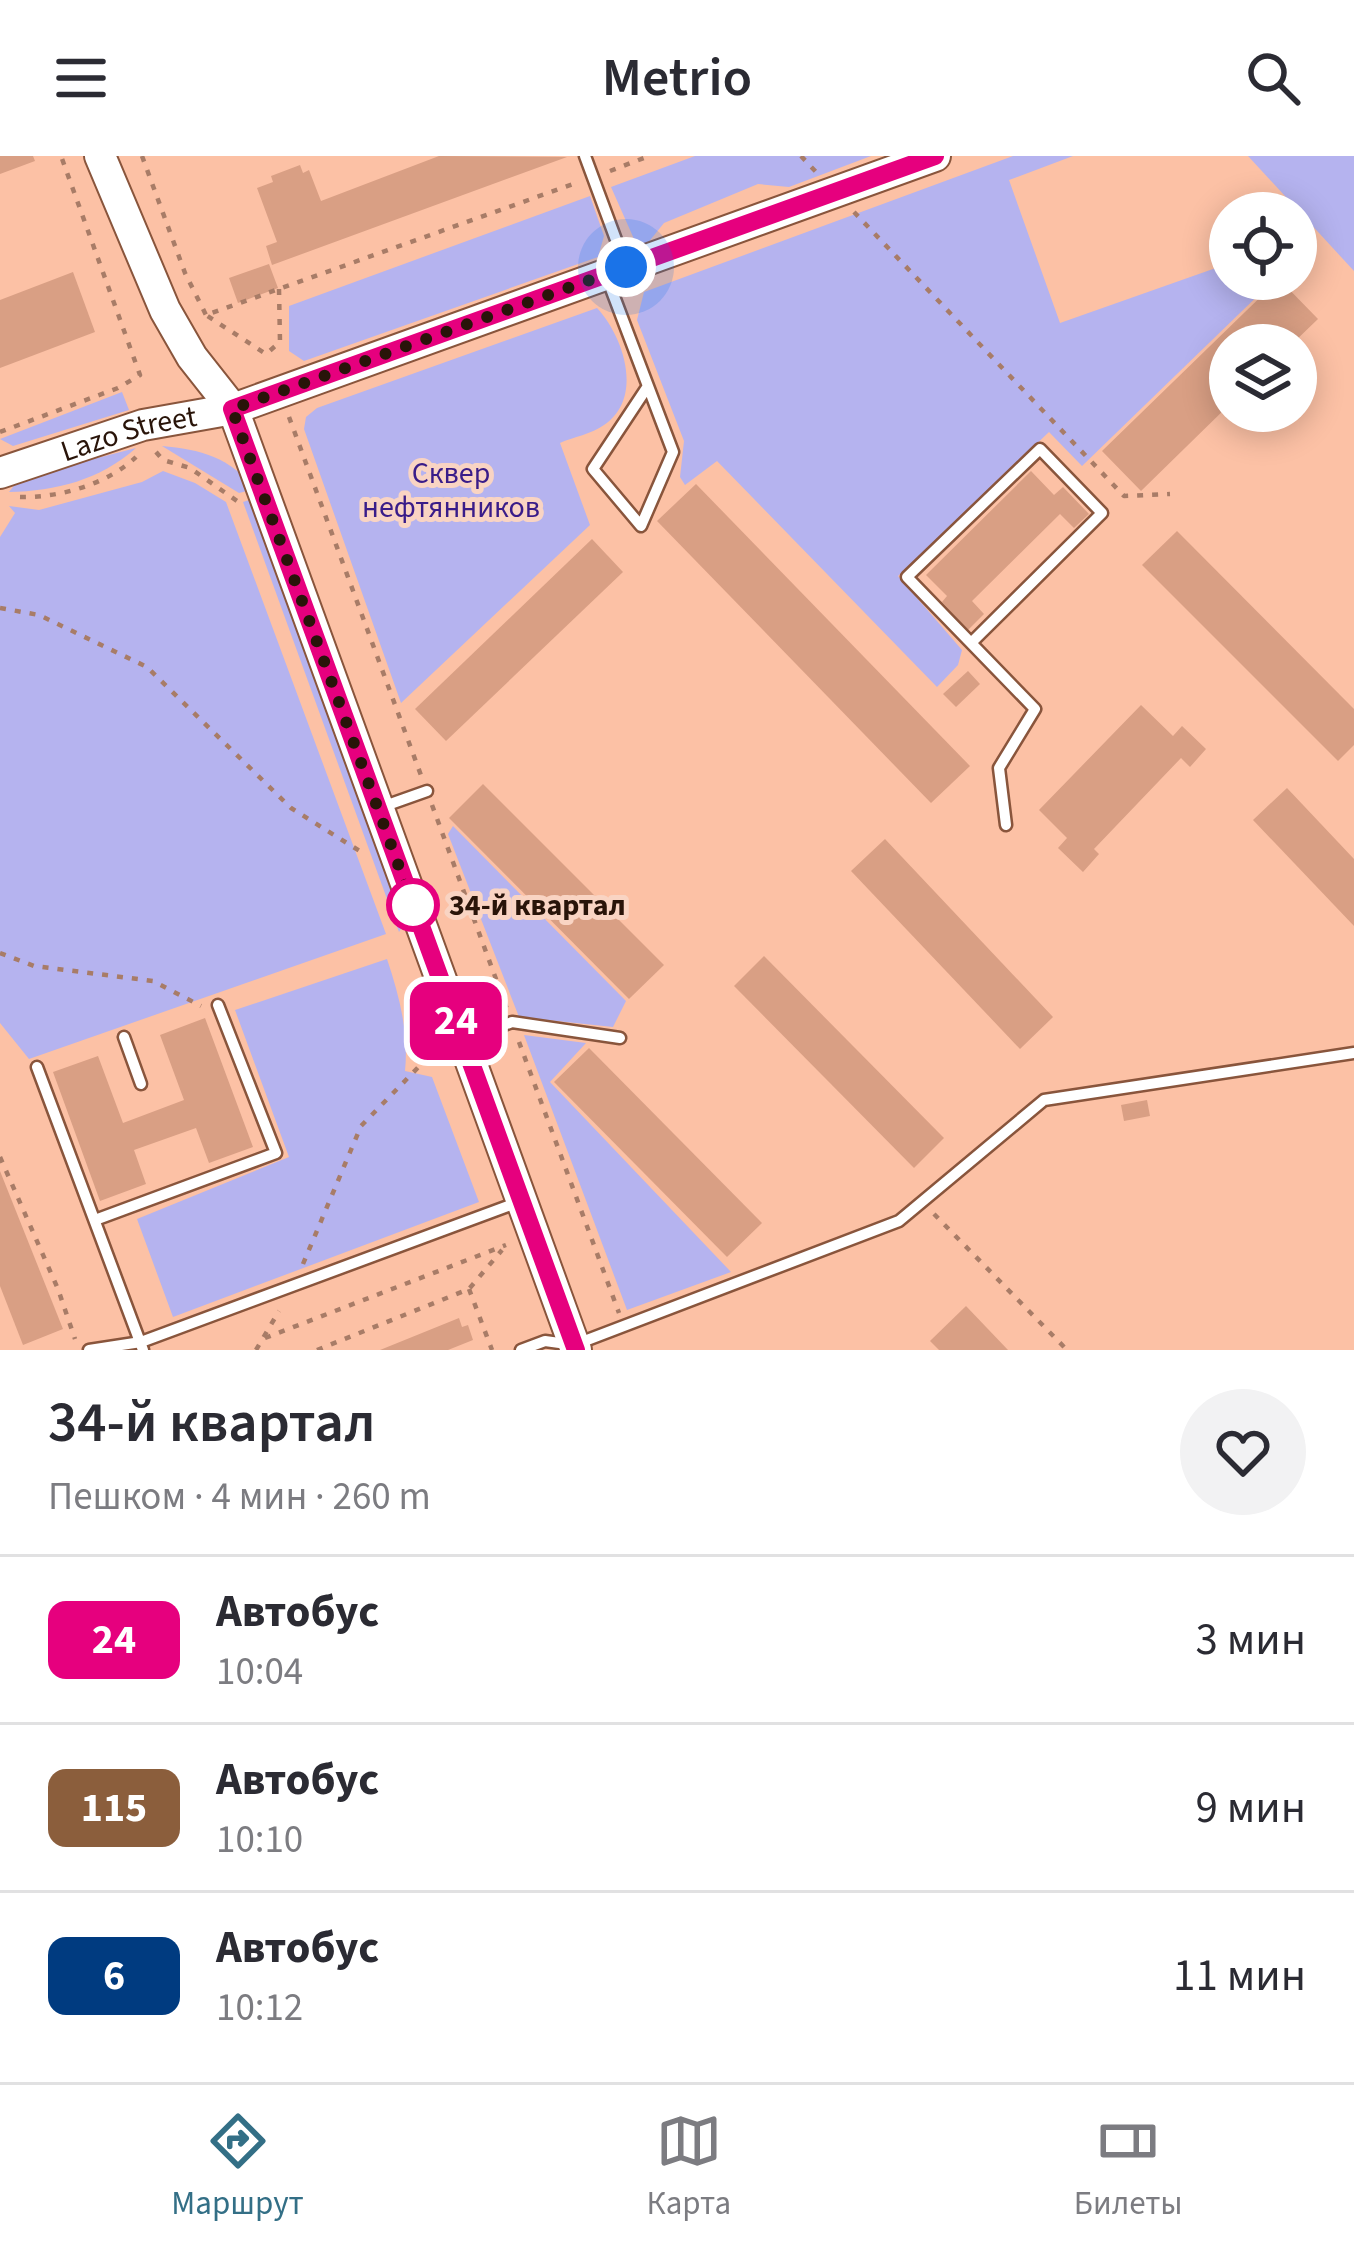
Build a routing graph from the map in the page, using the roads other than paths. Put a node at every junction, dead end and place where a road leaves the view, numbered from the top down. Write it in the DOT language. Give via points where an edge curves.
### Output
graph roads {
  1 [pos="100,156"];
  2 [pos="586,156"];
  3 [pos="935,156"];
  4 [pos="616,271"];
  5 [pos="648,386"];
  6 [pos="232,409"];
  7 [pos="3,485"];
  8 [pos="971,643"];
  9 [pos="427,791"];
  10 [pos="379,809"];
  11 [pos="1006,825"];
  12 [pos="212,1007"];
  13 [pos="124,1037"];
  14 [pos="620,1038"];
  15 [pos="450,1044"];
  16 [pos="1354,1053"];
  17 [pos="37,1067"];
  18 [pos="141,1084"];
  19 [pos="521,1201"];
  20 [pos="94,1220"];
  21 [pos="142,1346"];
  22 [pos="575,1348"];
  23 [pos="89,1350"];
  24 [pos="520,1350"];
  1 -- 6 [label="main road" via="165,310"];
  2 -- 4 [label="lane"];
  3 -- 4 [label="main road, Lazo Street"];
  4 -- 5 [label="lane"];
  4 -- 6 [label="main road, Lazo Street"];
  5 -- 5 [label="lane" via="593,469 641,526 673,452"];
  6 -- 7 [label="main road, Lazo Street" via="143,425"];
  6 -- 10 [label="main road"];
  8 -- 8 [label="lane" via="907,577 1040,449 1102,513"];
  8 -- 11 [label="lane" via="1036,709 998,768"];
  9 -- 10 [label="lane"];
  10 -- 15 [label="main road"];
  12 -- 20 [label="lane" via="276,1153"];
  13 -- 18 [label="lane"];
  14 -- 15 [label="lane" via="512,1022"];
  15 -- 19 [label="main road"];
  16 -- 22 [label="lane" via="1044,1100 899,1221"];
  17 -- 20 [label="lane"];
  19 -- 21 [label="lane"];
  19 -- 22 [label="main road"];
  20 -- 21 [label="lane"];
  21 -- 23 [label="lane"];
  22 -- 24 [label="lane" via="545,1341"];
}
